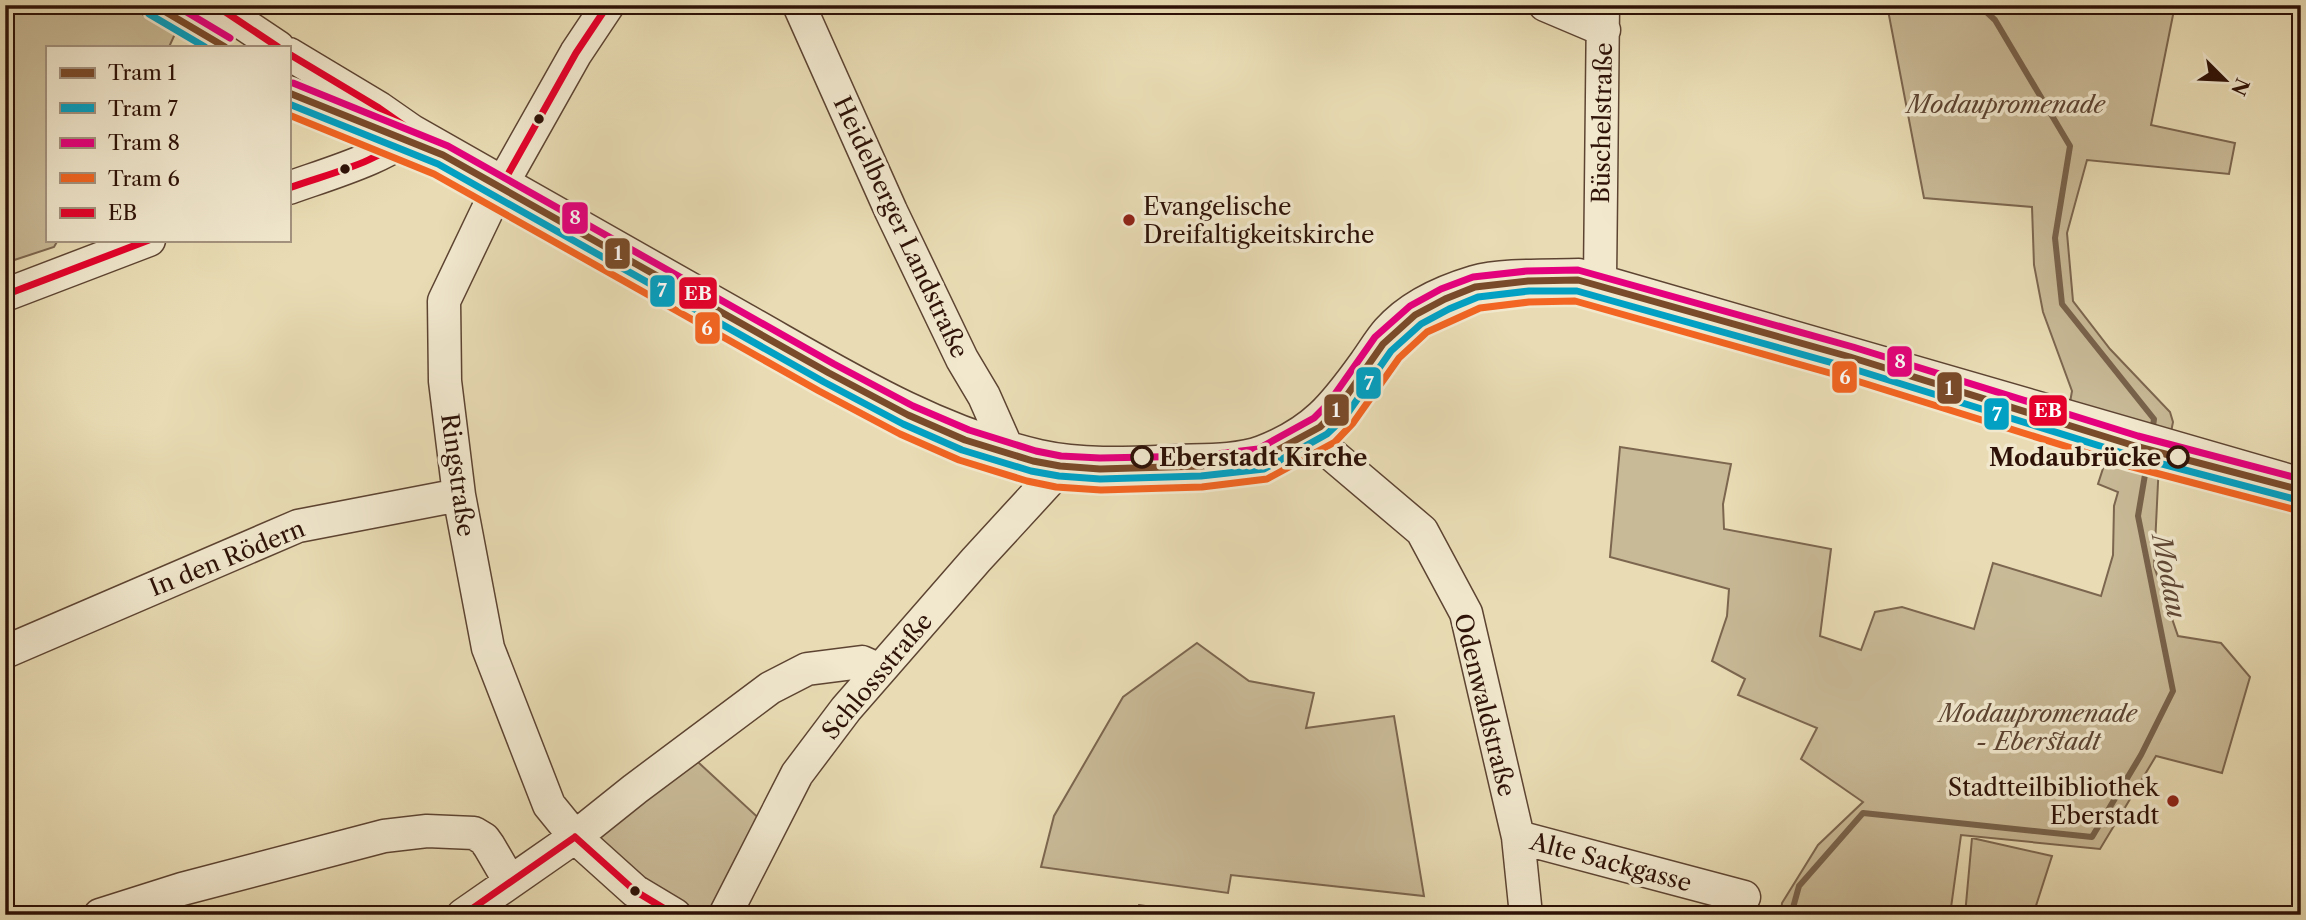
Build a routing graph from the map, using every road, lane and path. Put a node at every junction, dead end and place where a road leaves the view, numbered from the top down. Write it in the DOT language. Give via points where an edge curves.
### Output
graph roads {
  1 [pos="215,5"];
  2 [pos="608,5"];
  3 [pos="799,5"];
  4 [pos="1545,5"];
  5 [pos="1604,18"];
  6 [pos="276,46"];
  7 [pos="290,55"];
  8 [pos="412,131"];
  9 [pos="503,183"];
  10 [pos="290,188"];
  11 [pos="144,242"];
  12 [pos="1600,280"];
  13 [pos="5,295"];
  14 [pos="1304,432"];
  15 [pos="1007,448"];
  16 [pos="1063,461"];
  17 [pos="2301,484"];
  18 [pos="459,495"];
  19 [pos="5,652"];
  20 [pos="880,670"];
  21 [pos="575,837"];
  22 [pos="1518,837"];
  23 [pos="510,882"];
  24 [pos="1744,897"];
  25 [pos="100,915"];
  26 [pos="463,915"];
  27 [pos="675,915"];
  28 [pos="725,915"];
  29 [pos="1526,915"];
  1 -- 6 [label="street"];
  2 -- 9 [label="street, Ringstraße"];
  3 -- 15 [label="street, Heidelberger Landstraße" via="891,211"];
  4 -- 5 [label="street, Büschelstraße"];
  5 -- 12 [label="street, Büschelstraße"];
  7 -- 8 [label="street"];
  8 -- 9 [label="street"];
  8 -- 10 [label="street" via="393,147"];
  9 -- 15 [label="street" via="911,411"];
  9 -- 18 [label="street, Ringstraße" via="444,301 445,381"];
  11 -- 13 [label="street"];
  12 -- 14 [label="street" via="1537,275 1476,281 1441,295 1409,312 1389,330 1337,401"];
  12 -- 17 [label="street"];
  14 -- 16 [label="street" via="1260,453 1216,459"];
  14 -- 22 [label="street, Odenwaldstraße" via="1423,531 1466,614"];
  15 -- 16 [label="street"];
  16 -- 20 [label="street, Schlossstraße"];
  18 -- 19 [label="street, In den Rödern" via="298,526"];
  18 -- 21 [label="street, Ringstraße" via="488,648 549,805"];
  20 -- 21 [label="street" via="862,662 807,669 771,688"];
  20 -- 28 [label="street, Schlossstraße" via="797,774"];
  21 -- 23 [label="street"];
  21 -- 27 [label="street, Ringstraße" via="635,891"];
  22 -- 24 [label="street, Alte Sackgasse"];
  22 -- 29 [label="street, Odenwaldstraße"];
  23 -- 25 [label="street" via="489,846 474,833 427,831 384,836"];
  23 -- 26 [label="street"];
}
